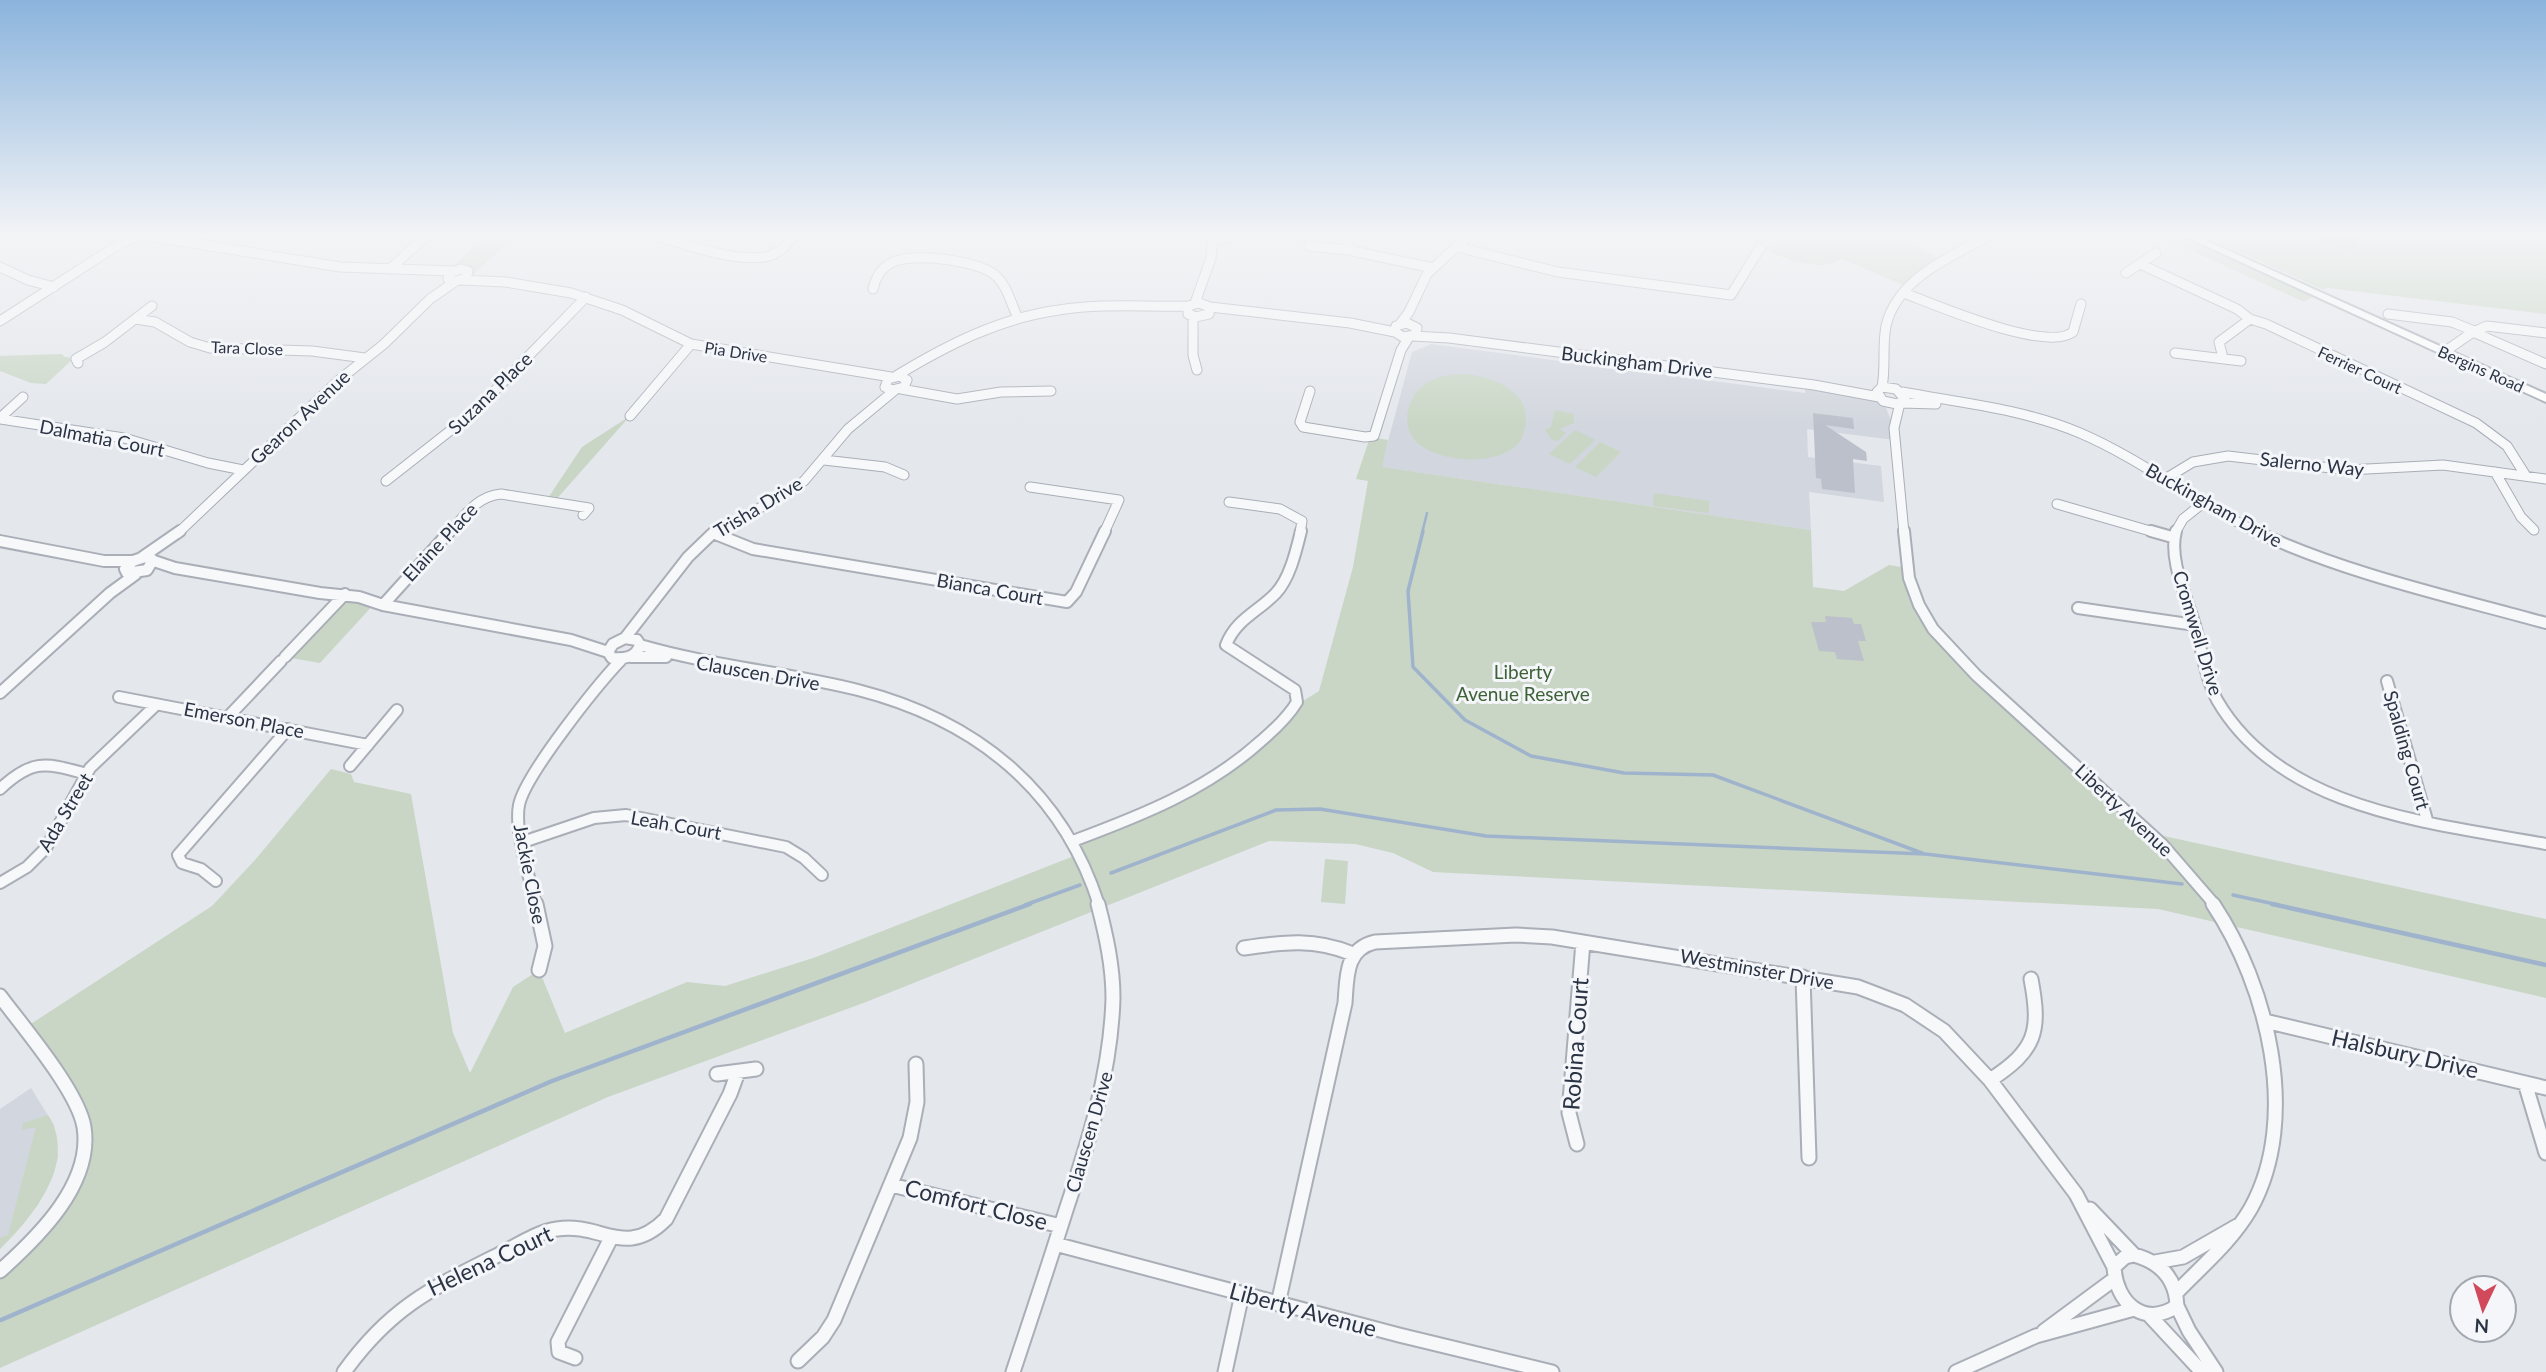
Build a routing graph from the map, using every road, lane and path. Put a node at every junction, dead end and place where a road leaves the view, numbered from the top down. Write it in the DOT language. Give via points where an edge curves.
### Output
graph roads {
  1 [pos="35,299"];
  2 [pos="430,299"];
  3 [pos="584,299"];
  4 [pos="591,299"];
  5 [pos="1008,299"];
  6 [pos="1196,299"];
  7 [pos="1206,299"];
  8 [pos="1416,299"];
  9 [pos="1899,299"];
  10 [pos="1921,299"];
  11 [pos="2216,299"];
  12 [pos="2328,299"];
  13 [pos="2081,304"];
  14 [pos="152,306"];
  15 [pos="1413,308"];
  16 [pos="1191,310"];
  17 [pos="1208,311"];
  18 [pos="2388,314"];
  19 [pos="1018,318"];
  20 [pos="135,319"];
  21 [pos="2250,319"];
  22 [pos="0,321"];
  23 [pos="1406,330"];
  24 [pos="2473,332"];
  25 [pos="1194,333"];
  26 [pos="2546,333"];
  27 [pos="691,344"];
  28 [pos="2444,352"];
  29 [pos="2175,353"];
  30 [pos="365,358"];
  31 [pos="2223,358"];
  32 [pos="1886,359"];
  33 [pos="73,360"];
  34 [pos="922,360"];
  35 [pos="2241,360"];
  36 [pos="2546,364"];
  37 [pos="1197,370"];
  38 [pos="889,381"];
  39 [pos="903,386"];
  40 [pos="1899,390"];
  41 [pos="1051,391"];
  42 [pos="1310,391"];
  43 [pos="1881,394"];
  44 [pos="23,397"];
  45 [pos="2546,398"];
  46 [pos="1901,403"];
  47 [pos="1967,405"];
  48 [pos="872,407"];
  49 [pos="630,416"];
  50 [pos="0,418"];
  51 [pos="1894,428"];
  52 [pos="824,460"];
  53 [pos="243,470"];
  54 [pos="2495,472"];
  55 [pos="904,475"];
  56 [pos="2526,476"];
  57 [pos="2165,479"];
  58 [pos="2546,479"];
  59 [pos="386,481"];
  60 [pos="1030,487"];
  61 [pos="1228,502"];
  62 [pos="2203,503"];
  63 [pos="2057,504"];
  64 [pos="589,508"];
  65 [pos="2535,530"];
  66 [pos="713,533"];
  67 [pos="2172,537"];
  68 [pos="172,538"];
  69 [pos="0,541"];
  70 [pos="137,559"];
  71 [pos="104,561"];
  72 [pos="152,564"];
  73 [pos="129,571"];
  74 [pos="345,594"];
  75 [pos="383,605"];
  76 [pos="2078,608"];
  77 [pos="649,613"];
  78 [pos="2546,623"];
  79 [pos="2195,625"];
  80 [pos="571,639"];
  81 [pos="622,639"];
  82 [pos="639,643"];
  83 [pos="618,657"];
  84 [pos="676,658"];
  85 [pos="0,676"];
  86 [pos="14,681"];
  87 [pos="2387,681"];
  88 [pos="0,693"];
  89 [pos="120,697"];
  90 [pos="155,706"];
  91 [pos="397,710"];
  92 [pos="228,717"];
  93 [pos="288,729"];
  94 [pos="368,744"];
  95 [pos="350,766"];
  96 [pos="87,774"];
  97 [pos="0,789"];
  98 [pos="2427,820"];
  99 [pos="1073,841"];
  100 [pos="523,842"];
  101 [pos="2546,844"];
  102 [pos="822,875"];
  103 [pos="216,881"];
  104 [pos="0,883"];
  105 [pos="1583,942"];
  106 [pos="1244,948"];
  107 [pos="1353,954"];
  108 [pos="539,970"];
  109 [pos="1803,977"];
  110 [pos="2031,979"];
  111 [pos="0,996"];
  112 [pos="2265,1021"];
  113 [pos="915,1064"];
  114 [pos="756,1069"];
  115 [pos="738,1072"];
  116 [pos="717,1074"];
  117 [pos="1990,1080"];
  118 [pos="2525,1083"];
  119 [pos="2546,1088"];
  120 [pos="1577,1144"];
  121 [pos="2546,1153"];
  122 [pos="1809,1158"];
  123 [pos="891,1185"];
  124 [pos="2076,1195"];
  125 [pos="2240,1225"];
  126 [pos="1061,1226"];
  127 [pos="611,1238"];
  128 [pos="1055,1244"];
  129 [pos="2134,1255"];
  130 [pos="2155,1262"];
  131 [pos="0,1271"];
  132 [pos="2114,1274"];
  133 [pos="1242,1294"];
  134 [pos="2177,1299"];
  135 [pos="1278,1304"];
  136 [pos="2134,1309"];
  137 [pos="2150,1315"];
  138 [pos="2036,1336"];
  139 [pos="575,1358"];
  140 [pos="798,1361"];
  141 [pos="1545,1371"];
  142 [pos="344,1372"];
  143 [pos="1013,1372"];
  144 [pos="1225,1372"];
  145 [pos="1956,1372"];
  146 [pos="2202,1372"];
  147 [pos="2216,1372"];
  1 -- 22 [label="street"];
  2 -- 30 [label="street, Gearon Avenue"];
  3 -- 59 [label="street, Suzana Place" via="474,412"];
  4 -- 27 [label="street, Pia Drive"];
  5 -- 19 [label="street"];
  6 -- 16 [label="street"];
  7 -- 17 [label="street"];
  8 -- 15 [label="street"];
  9 -- 32 [label="street" via="1888,323"];
  10 -- 13 [label="street" via="2045,339 2071,335"];
  11 -- 21 [label="street, Ferrier Court"];
  12 -- 28 [label="main road, Bergins Road"];
  14 -- 20 [label="street"];
  15 -- 23 [label="street"];
  15 -- 23 [label="street"];
  16 -- 17 [label="street"];
  16 -- 17 [label="street"];
  16 -- 19 [label="street, Trisha Drive" via="1088,307"];
  16 -- 25 [label="street"];
  17 -- 23 [label="street"];
  17 -- 25 [label="street"];
  18 -- 24 [label="street" via="2452,321"];
  19 -- 34 [label="street, Trisha Drive" via="969,334"];
  20 -- 30 [label="street, Tara Close" via="155,322 184,340 210,348 312,351"];
  20 -- 33 [label="street"];
  21 -- 31 [label="street" via="2219,342"];
  21 -- 56 [label="street, Ferrier Court" via="2476,423 2507,446"];
  23 -- 42 [label="street" via="1374,436 1303,427 1300,422"];
  23 -- 43 [label="street, Buckingham Drive"];
  24 -- 26 [label="street" via="2487,326"];
  24 -- 28 [label="street"];
  24 -- 36 [label="street"];
  25 -- 37 [label="street" via="1191,352"];
  27 -- 38 [label="street, Pia Drive" via="851,370"];
  27 -- 49 [label="street"];
  28 -- 45 [label="main road, Bergins Road"];
  29 -- 31 [label="street"];
  30 -- 53 [label="street, Gearon Avenue"];
  31 -- 35 [label="street"];
  32 -- 40 [label="street"];
  32 -- 43 [label="street"];
  34 -- 38 [label="street, Trisha Drive"];
  34 -- 39 [label="street, Trisha Drive"];
  38 -- 39 [label="street"];
  38 -- 39 [label="street"];
  38 -- 48 [label="street, Trisha Drive"];
  39 -- 41 [label="street" via="957,399"];
  39 -- 48 [label="street, Trisha Drive"];
  40 -- 43 [label="street, Buckingham Drive"];
  40 -- 46 [label="street, Liberty Avenue" via="1905,399"];
  40 -- 47 [label="street, Buckingham Drive"];
  43 -- 46 [label="street, Buckingham Drive"];
  43 -- 51 [label="street, Liberty Avenue"];
  44 -- 50 [label="street, Dalmatia Court"];
  46 -- 47 [label="street, Buckingham Drive"];
  46 -- 51 [label="street, Liberty Avenue"];
  47 -- 57 [label="street, Buckingham Drive" via="2063,426"];
  48 -- 52 [label="street, Trisha Drive"];
  50 -- 53 [label="street, Dalmatia Court" via="131,439"];
  51 -- 112 [label="street, Liberty Avenue" via="1909,578 1925,617 1976,675 2191,875 2219,910 2240,948"];
  52 -- 55 [label="street" via="885,467"];
  52 -- 66 [label="street, Trisha Drive" via="787,494"];
  53 -- 68 [label="street, Gearon Avenue"];
  54 -- 56 [label="street, Salerno Way"];
  54 -- 57 [label="street, Salerno Way" via="2415,465 2347,471 2228,456 2193,462"];
  54 -- 65 [label="street" via="2521,517"];
  56 -- 58 [label="street, Salerno Way"];
  57 -- 62 [label="street, Buckingham Drive"];
  60 -- 66 [label="street, Bianca Court" via="1119,500 1067,602 753,549"];
  61 -- 99 [label="street" via="1289,512 1303,522 1280,589 1246,616 1226,645 1295,690 1297,702 1252,750 1210,781 1153,810"];
  62 -- 67 [label="street" via="2185,516"];
  62 -- 78 [label="street, Buckingham Drive" via="2295,548"];
  63 -- 67 [label="street"];
  64 -- 75 [label="street, Elaine Place" via="501,494 484,497"];
  66 -- 77 [label="street, Trisha Drive"];
  67 -- 79 [label="street, Cromwell Drive"];
  68 -- 70 [label="street"];
  68 -- 72 [label="street"];
  69 -- 71 [label="street"];
  70 -- 71 [label="street"];
  70 -- 72 [label="street"];
  70 -- 73 [label="street"];
  71 -- 73 [label="street"];
  72 -- 73 [label="street"];
  72 -- 74 [label="street, Clauscen Drive"];
  73 -- 86 [label="street"];
  74 -- 75 [label="street, Clauscen Drive"];
  74 -- 92 [label="street"];
  75 -- 80 [label="street, Clauscen Drive"];
  76 -- 79 [label="street"];
  77 -- 81 [label="street, Trisha Drive"];
  77 -- 82 [label="street, Trisha Drive"];
  79 -- 98 [label="street, Cromwell Drive" via="2217,699 2256,748 2294,776 2335,796"];
  80 -- 81 [label="street, Clauscen Drive"];
  80 -- 83 [label="street, Clauscen Drive"];
  81 -- 82 [label="street, Clauscen Drive"];
  81 -- 83 [label="street, Trisha Drive"];
  82 -- 83 [label="street, Trisha Drive" via="638,651"];
  82 -- 84 [label="street, Clauscen Drive"];
  83 -- 84 [label="street, Clauscen Drive"];
  83 -- 100 [label="street, Jackie Close" via="525,788 519,804"];
  84 -- 99 [label="street, Clauscen Drive" via="849,689 927,713 963,732 1013,769 1056,815"];
  85 -- 86 [label="street"];
  86 -- 88 [label="street"];
  87 -- 98 [label="street, Spalding Court"];
  89 -- 90 [label="street, Emerson Place"];
  90 -- 92 [label="street, Emerson Place"];
  90 -- 96 [label="street, Ada Street"];
  91 -- 94 [label="street"];
  92 -- 93 [label="street, Emerson Place"];
  93 -- 94 [label="street, Emerson Place"];
  93 -- 103 [label="street" via="178,855 182,863 201,869"];
  94 -- 95 [label="street"];
  96 -- 97 [label="street" via="37,763 18,771"];
  96 -- 104 [label="street, Ada Street" via="46,848 27,867"];
  98 -- 101 [label="street, Cromwell Drive"];
  99 -- 126 [label="street, Clauscen Drive" via="1097,897 1107,937 1113,1010 1099,1107"];
  100 -- 102 [label="street, Leah Court" via="584,821 626,816 786,847"];
  100 -- 108 [label="street, Jackie Close" via="545,946"];
  105 -- 107 [label="street, Westminster Drive" via="1516,934 1375,942"];
  105 -- 109 [label="street, Westminster Drive"];
  105 -- 120 [label="street, Robina Court" via="1569,1113"];
  106 -- 107 [label="street" via="1312,939"];
  107 -- 135 [label="street"];
  109 -- 117 [label="street, Westminster Drive" via="1858,987 1905,1005 1944,1031"];
  109 -- 122 [label="street"];
  110 -- 117 [label="street" via="2038,1018 2032,1045 2020,1061"];
  111 -- 131 [label="street" via="65,1090 85,1128 79,1166 65,1197 40,1234"];
  112 -- 118 [label="street, Halsbury Drive"];
  112 -- 125 [label="street, Liberty Avenue" via="2277,1102 2276,1132 2264,1180"];
  113 -- 123 [label="street, Comfort Close" via="916,1115"];
  114 -- 115 [label="street"];
  115 -- 116 [label="street"];
  115 -- 127 [label="street, Helena Court" via="662,1225 641,1238"];
  117 -- 124 [label="street, Westminster Drive"];
  118 -- 119 [label="street, Halsbury Drive"];
  118 -- 121 [label="street"];
  123 -- 126 [label="street, Comfort Close"];
  123 -- 140 [label="street, Comfort Close" via="834,1320"];
  124 -- 129 [label="street, Westminster Drive"];
  124 -- 132 [label="street, Westminster Drive"];
  125 -- 130 [label="street" via="2183,1257"];
  125 -- 134 [label="street, Liberty Avenue"];
  126 -- 128 [label="street, Clauscen Drive"];
  127 -- 139 [label="street" via="558,1342 559,1352"];
  127 -- 142 [label="street, Helena Court" via="574,1228 556,1229 436,1284 386,1320"];
  128 -- 133 [label="street, Liberty Avenue"];
  128 -- 143 [label="street, Clauscen Drive"];
  129 -- 130 [label="street"];
  129 -- 132 [label="street" via="2125,1257"];
  130 -- 134 [label="street" via="2170,1276"];
  132 -- 136 [label="street" via="2118,1291"];
  132 -- 138 [label="street"];
  133 -- 135 [label="street, Liberty Avenue"];
  133 -- 144 [label="street"];
  134 -- 137 [label="street" via="2169,1314"];
  134 -- 147 [label="street"];
  135 -- 141 [label="street, Liberty Avenue"];
  136 -- 137 [label="street"];
  136 -- 138 [label="street"];
  137 -- 146 [label="street"];
  138 -- 145 [label="street"];
}
